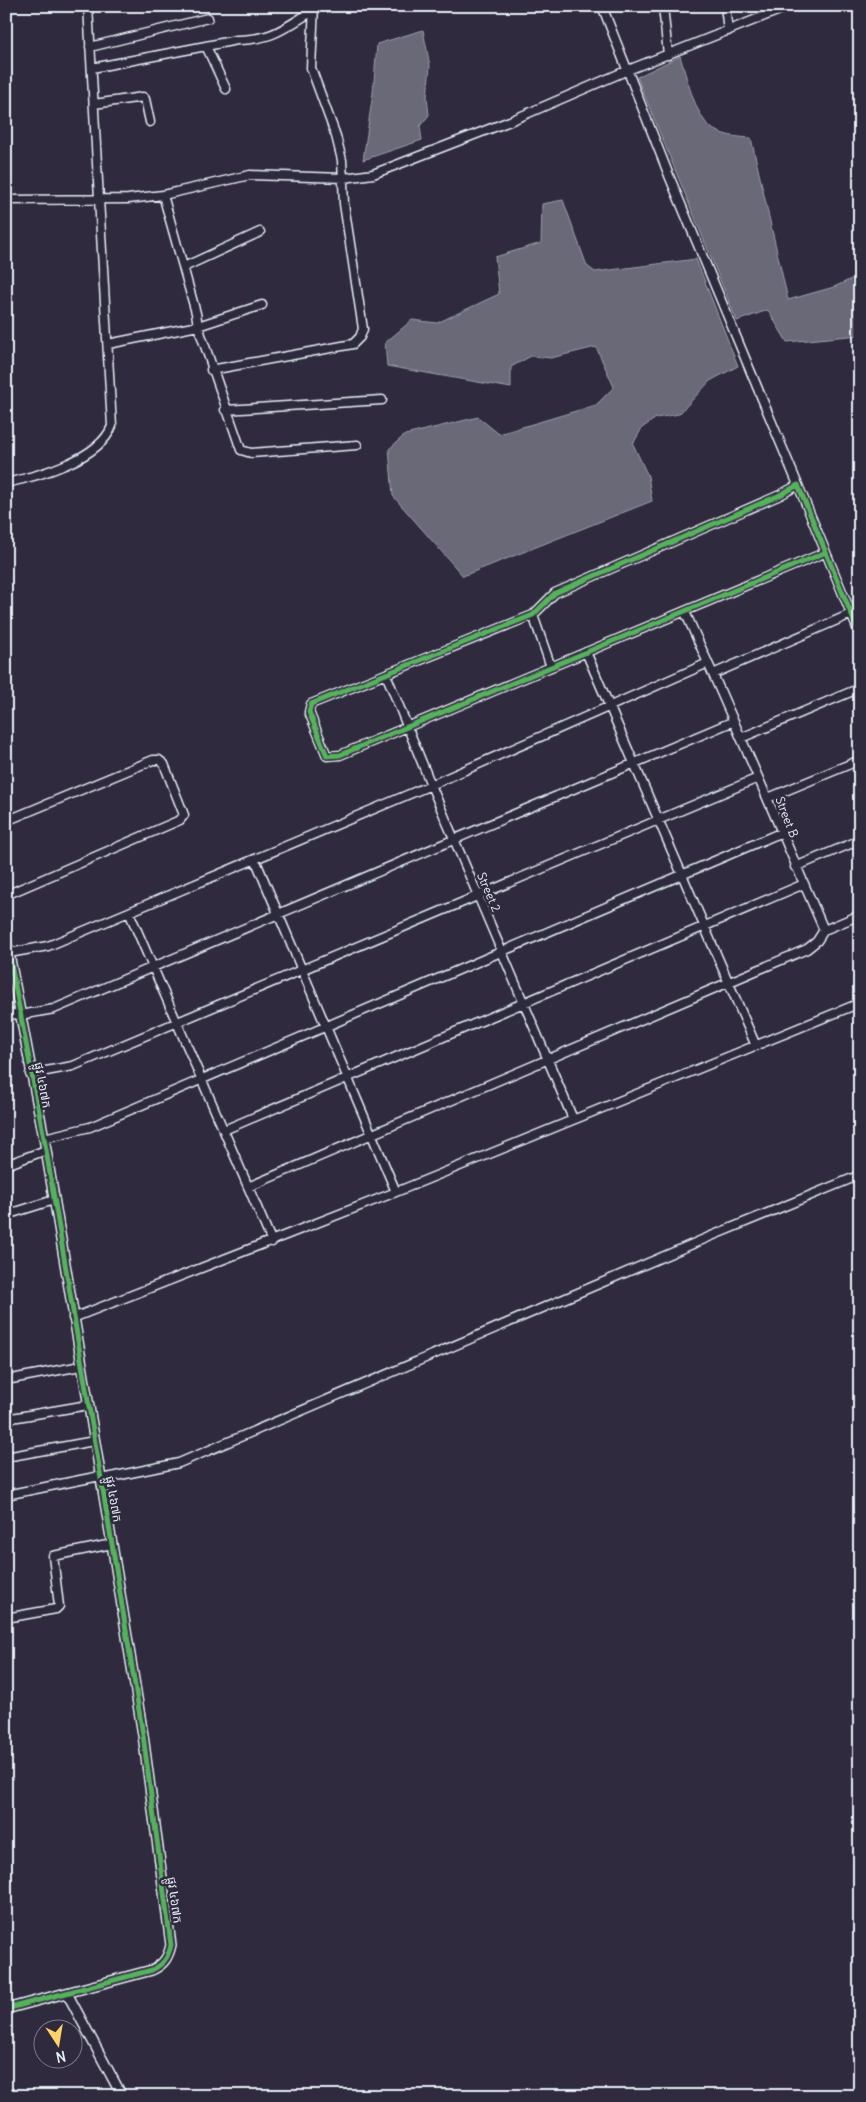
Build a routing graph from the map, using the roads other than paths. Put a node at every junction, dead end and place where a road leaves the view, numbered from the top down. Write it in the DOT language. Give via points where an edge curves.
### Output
graph roads {
  1 [pos="79,6"];
  2 [pos="88,6"];
  3 [pos="602,6"];
  4 [pos="663,6"];
  5 [pos="725,6"];
  6 [pos="766,6"];
  7 [pos="790,6"];
  8 [pos="313,9"];
  9 [pos="768,15"];
  10 [pos="208,18"];
  11 [pos="728,31"];
  12 [pos="206,46"];
  13 [pos="90,47"];
  14 [pos="668,55"];
  15 [pos="92,68"];
  16 [pos="628,70"];
  17 [pos="226,89"];
  18 [pos="94,104"];
  19 [pos="150,122"];
  20 [pos="344,178"];
  21 [pos="164,195"];
  22 [pos="6,200"];
  23 [pos="99,201"];
  24 [pos="260,232"];
  25 [pos="184,267"];
  26 [pos="262,305"];
  27 [pos="198,326"];
  28 [pos="108,344"];
  29 [pos="212,370"];
  30 [pos="382,400"];
  31 [pos="225,410"];
  32 [pos="358,446"];
  33 [pos="6,483"];
  34 [pos="798,485"];
  35 [pos="824,552"];
  36 [pos="684,612"];
  37 [pos="851,614"];
  38 [pos="533,615"];
  39 [pos="860,635"];
  40 [pos="586,652"];
  41 [pos="708,663"];
  42 [pos="551,667"];
  43 [pos="386,674"];
  44 [pos="713,674"];
  45 [pos="860,688"];
  46 [pos="610,707"];
  47 [pos="734,721"];
  48 [pos="407,727"];
  49 [pos="741,738"];
  50 [pos="860,760"];
  51 [pos="634,763"];
  52 [pos="758,778"];
  53 [pos="431,785"];
  54 [pos="768,798"];
  55 [pos="659,820"];
  56 [pos="6,821"];
  57 [pos="780,833"];
  58 [pos="454,839"];
  59 [pos="860,840"];
  60 [pos="255,859"];
  61 [pos="795,867"];
  62 [pos="682,874"];
  63 [pos="804,884"];
  64 [pos="6,895"];
  65 [pos="478,896"];
  66 [pos="129,912"];
  67 [pos="278,914"];
  68 [pos="860,915"];
  69 [pos="704,926"];
  70 [pos="824,930"];
  71 [pos="6,938"];
  72 [pos="501,951"];
  73 [pos="9,953"];
  74 [pos="9,965"];
  75 [pos="153,967"];
  76 [pos="302,970"];
  77 [pos="728,981"];
  78 [pos="860,1003"];
  79 [pos="524,1004"];
  80 [pos="6,1013"];
  81 [pos="20,1015"];
  82 [pos="177,1022"];
  83 [pos="326,1026"];
  84 [pos="756,1046"];
  85 [pos="548,1059"];
  86 [pos="30,1074"];
  87 [pos="348,1078"];
  88 [pos="201,1079"];
  89 [pos="573,1119"];
  90 [pos="224,1130"];
  91 [pos="372,1134"];
  92 [pos="44,1138"];
  93 [pos="46,1150"];
  94 [pos="6,1165"];
  95 [pos="860,1175"];
  96 [pos="248,1187"];
  97 [pos="396,1192"];
  98 [pos="54,1200"];
  99 [pos="6,1215"];
  100 [pos="272,1242"];
  101 [pos="73,1318"];
  102 [pos="82,1366"];
  103 [pos="6,1380"];
  104 [pos="88,1405"];
  105 [pos="6,1419"];
  106 [pos="94,1441"];
  107 [pos="6,1457"];
  108 [pos="100,1478"];
  109 [pos="6,1495"];
  110 [pos="112,1544"];
  111 [pos="6,1618"];
  112 [pos="67,1993"];
  113 [pos="6,2009"];
  114 [pos="122,2096"];
  1 -- 2 [label="street"];
  2 -- 13 [label="street"];
  3 -- 16 [label="street"];
  4 -- 14 [label="street"];
  5 -- 11 [label="street"];
  6 -- 9 [label="street"];
  7 -- 9 [label="street"];
  8 -- 12 [label="street" via="276,34"];
  8 -- 20 [label="street" via="311,68 336,136"];
  9 -- 11 [label="street"];
  10 -- 13 [label="street"];
  11 -- 14 [label="street"];
  12 -- 15 [label="street"];
  12 -- 17 [label="street"];
  13 -- 15 [label="street"];
  14 -- 16 [label="street"];
  15 -- 18 [label="street"];
  16 -- 20 [label="street" via="510,121 373,174"];
  16 -- 34 [label="street"];
  18 -- 19 [label="street" via="142,97"];
  18 -- 23 [label="street"];
  20 -- 21 [label="street" via="250,176"];
  20 -- 29 [label="street" via="344,204 363,329 360,337 353,344"];
  21 -- 23 [label="street"];
  21 -- 25 [label="street"];
  22 -- 23 [label="street"];
  23 -- 28 [label="street"];
  24 -- 25 [label="street"];
  25 -- 27 [label="street"];
  26 -- 27 [label="street"];
  27 -- 28 [label="street"];
  27 -- 29 [label="street"];
  28 -- 33 [label="street" via="112,426 108,435 91,450 54,470"];
  29 -- 31 [label="street"];
  30 -- 31 [label="street"];
  31 -- 32 [label="street" via="237,446 244,452"];
  34 -- 35 [label="street"];
  34 -- 38 [label="street" via="555,593"];
  35 -- 36 [label="street"];
  35 -- 37 [label="street"];
  36 -- 40 [label="street"];
  36 -- 41 [label="street, Street B"];
  37 -- 39 [label="street"];
  37 -- 44 [label="street"];
  38 -- 42 [label="street"];
  38 -- 43 [label="street"];
  40 -- 42 [label="street"];
  40 -- 46 [label="street"];
  41 -- 44 [label="street, Street B"];
  41 -- 46 [label="street"];
  42 -- 48 [label="street"];
  43 -- 48 [label="street, Street 2"];
  43 -- 48 [label="street" via="312,704 309,712 328,756 340,755"];
  44 -- 47 [label="street, Street B"];
  45 -- 49 [label="street"];
  46 -- 51 [label="street"];
  46 -- 53 [label="street"];
  47 -- 49 [label="street, Street B"];
  47 -- 51 [label="street"];
  48 -- 53 [label="street, Street 2"];
  49 -- 52 [label="street, Street B"];
  50 -- 54 [label="street"];
  51 -- 55 [label="street"];
  51 -- 58 [label="street"];
  52 -- 54 [label="street, Street B"];
  52 -- 55 [label="street"];
  53 -- 58 [label="street, Street 2"];
  53 -- 60 [label="street"];
  54 -- 57 [label="street, Street B"];
  55 -- 62 [label="street"];
  55 -- 65 [label="street"];
  56 -- 64 [label="street" via="159,760 164,764 184,815 180,820"];
  57 -- 61 [label="street, Street B"];
  57 -- 62 [label="street"];
  58 -- 65 [label="street, Street 2"];
  58 -- 67 [label="street"];
  59 -- 61 [label="street"];
  60 -- 66 [label="street"];
  60 -- 67 [label="street"];
  61 -- 63 [label="street, Street B"];
  62 -- 69 [label="street"];
  62 -- 72 [label="street"];
  63 -- 69 [label="street"];
  63 -- 70 [label="street, Street B"];
  65 -- 72 [label="street, Street 2"];
  65 -- 76 [label="street"];
  66 -- 73 [label="street" via="48,946"];
  66 -- 75 [label="street"];
  67 -- 75 [label="street"];
  67 -- 76 [label="street"];
  68 -- 70 [label="street"];
  69 -- 77 [label="street"];
  69 -- 79 [label="street"];
  70 -- 77 [label="street" via="807,949"];
  71 -- 73 [label="street, ផ្លូវ ៤៦៧ក"];
  72 -- 79 [label="street, Street 2"];
  72 -- 83 [label="street"];
  73 -- 74 [label="street, ផ្លូវ ៤៦៧ក"];
  74 -- 81 [label="street, ផ្លូវ ៤៦៧ក"];
  75 -- 81 [label="street" via="54,1009"];
  75 -- 82 [label="street"];
  76 -- 82 [label="street"];
  76 -- 83 [label="street"];
  77 -- 84 [label="street"];
  77 -- 85 [label="street"];
  78 -- 84 [label="street"];
  79 -- 85 [label="street, Street 2"];
  79 -- 87 [label="street"];
  80 -- 81 [label="street"];
  81 -- 86 [label="street, ផ្លូវ ៤៦៧ក"];
  82 -- 86 [label="street" via="74,1066"];
  82 -- 88 [label="street"];
  83 -- 87 [label="street"];
  83 -- 88 [label="street"];
  84 -- 89 [label="street"];
  85 -- 89 [label="street, Street 2"];
  85 -- 91 [label="street"];
  86 -- 92 [label="street, ផ្លូវ ៤៦៧ក"];
  87 -- 90 [label="street"];
  87 -- 91 [label="street"];
  88 -- 90 [label="street"];
  88 -- 92 [label="street" via="90,1127"];
  89 -- 97 [label="street"];
  90 -- 96 [label="street"];
  91 -- 96 [label="street"];
  91 -- 97 [label="street"];
  92 -- 93 [label="street, ផ្លូវ ៤៦៧ក"];
  93 -- 94 [label="street"];
  93 -- 98 [label="street, ផ្លូវ ៤៦៧ក"];
  95 -- 108 [label="street" via="179,1463"];
  96 -- 100 [label="street"];
  97 -- 100 [label="street"];
  98 -- 99 [label="street"];
  98 -- 101 [label="street, ផ្លូវ ៤៦៧ក"];
  100 -- 101 [label="street"];
  101 -- 102 [label="street, ផ្លូវ ៤៦៧ក"];
  102 -- 103 [label="street"];
  102 -- 104 [label="street, ផ្លូវ ៤៦៧ក"];
  104 -- 105 [label="street"];
  104 -- 106 [label="street, ផ្លូវ ៤៦៧ក"];
  106 -- 107 [label="street"];
  106 -- 108 [label="street, ផ្លូវ ៤៦៧ក"];
  108 -- 109 [label="street"];
  108 -- 110 [label="street, ផ្លូវ ៤៦៧ក"];
  110 -- 111 [label="street" via="53,1556 59,1606"];
  110 -- 112 [label="street, ផ្លូវ ៤៦៧ក" via="143,1735 171,1945 168,1958 160,1966"];
  112 -- 113 [label="street, ផ្លូវ ៤៦៧ក"];
  112 -- 114 [label="street"];
}
